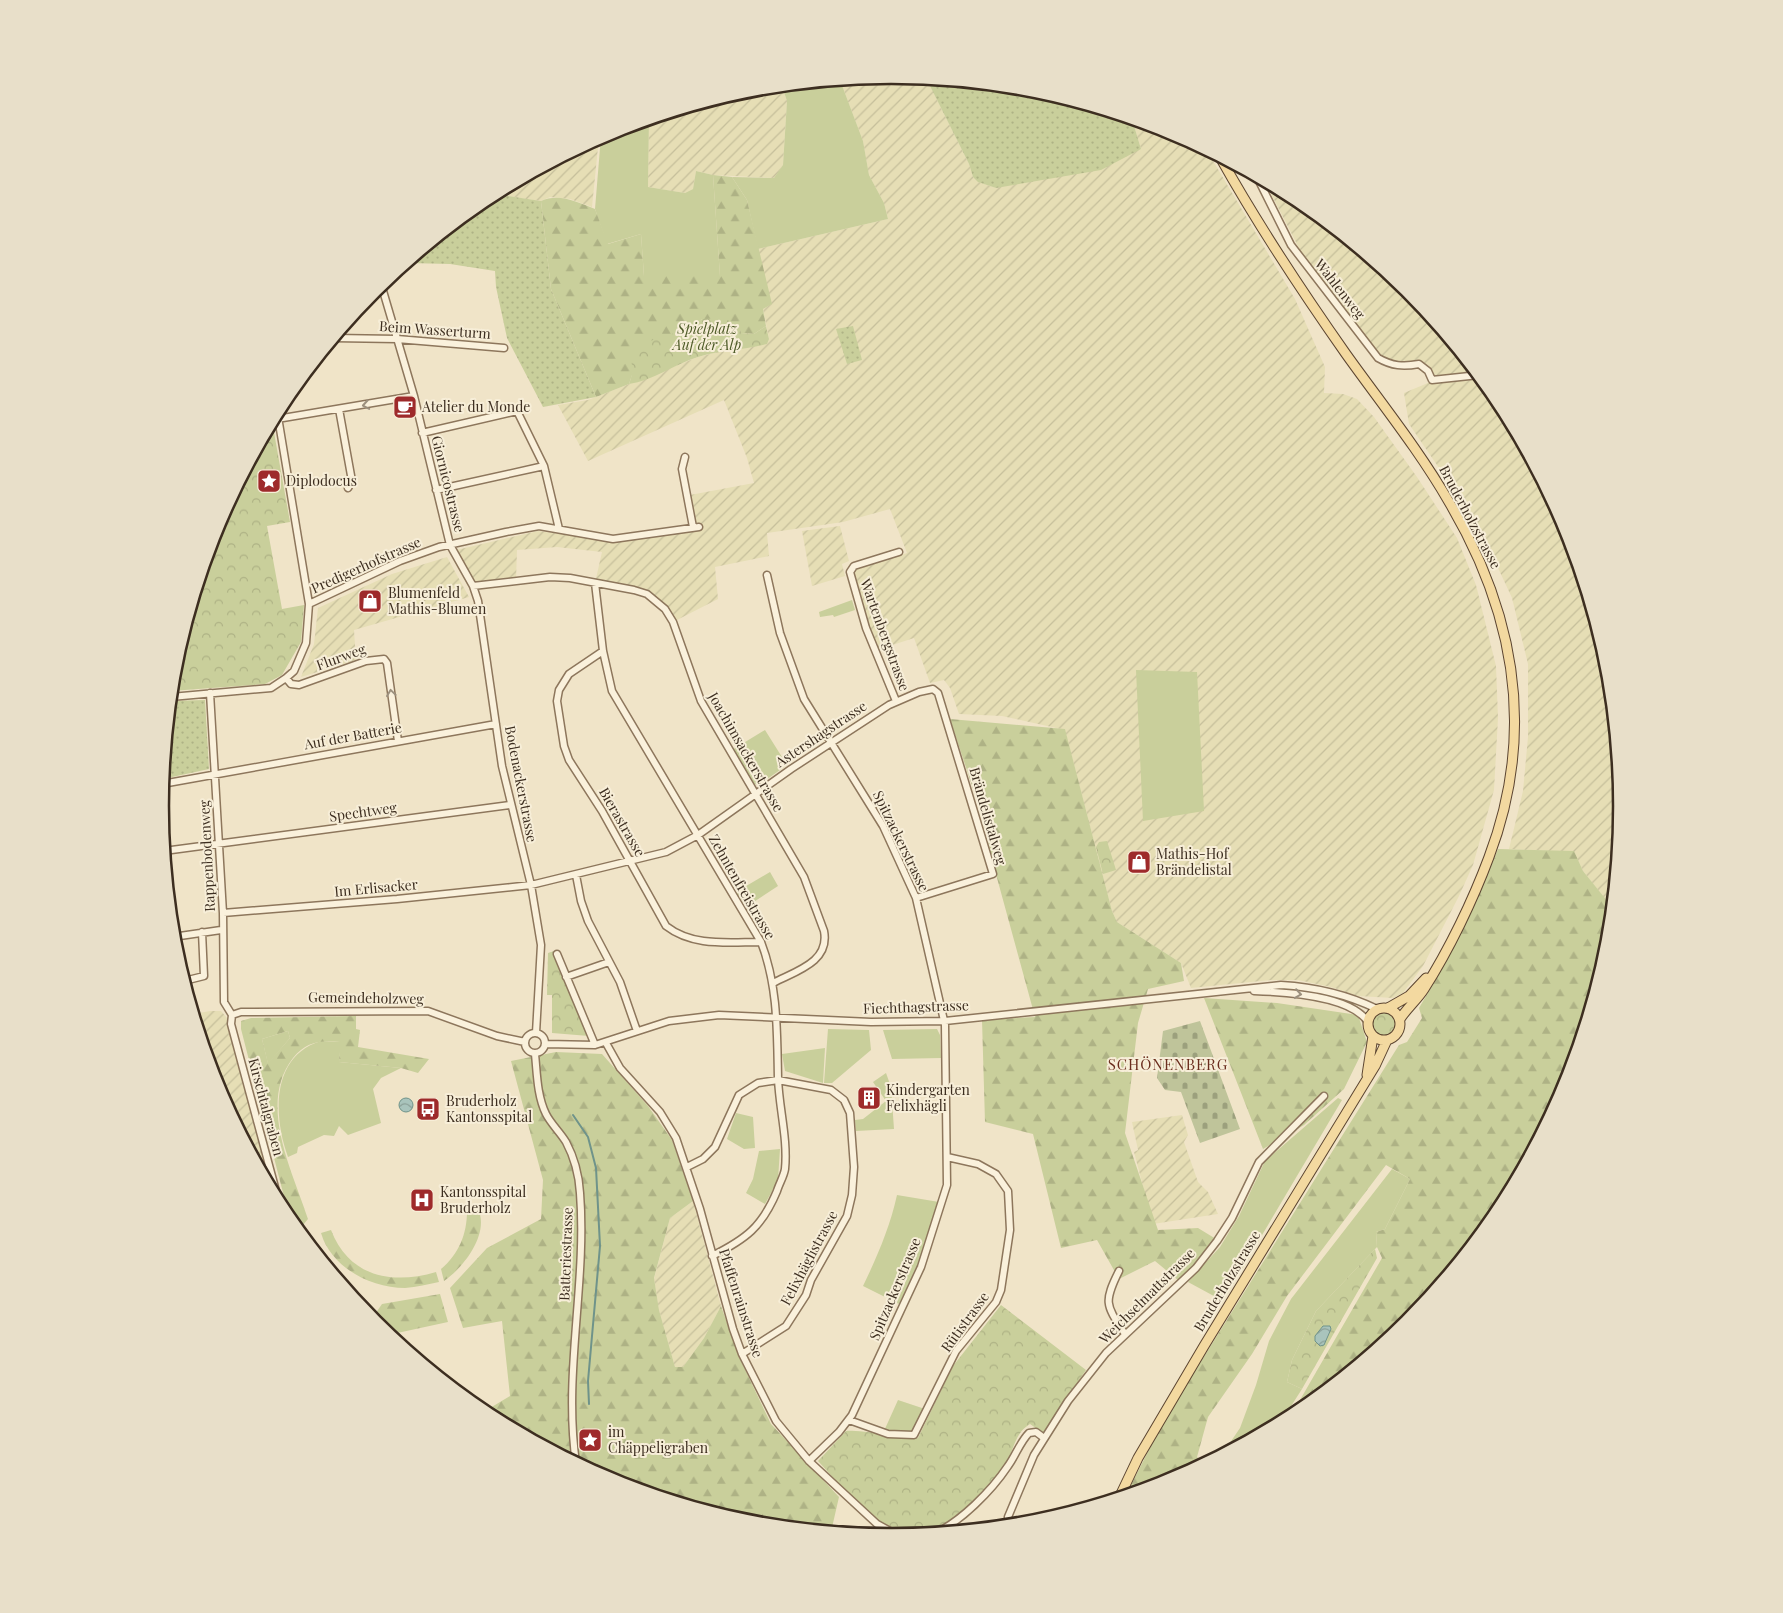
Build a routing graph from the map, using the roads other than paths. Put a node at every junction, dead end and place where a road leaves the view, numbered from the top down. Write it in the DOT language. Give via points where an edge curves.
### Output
graph roads {
  1 [pos="1225,166"];
  2 [pos="1262,187"];
  3 [pos="383,293"];
  4 [pos="342,338"];
  5 [pos="397,338"];
  6 [pos="504,348"];
  7 [pos="1471,376"];
  8 [pos="414,396"];
  9 [pos="339,409"];
  10 [pos="283,418"];
  11 [pos="278,426"];
  12 [pos="422,433"];
  13 [pos="685,457"];
  14 [pos="544,466"];
  15 [pos="348,488"];
  16 [pos="436,490"];
  17 [pos="558,529"];
  18 [pos="450,545"];
  19 [pos="899,552"];
  20 [pos="767,575"];
  21 [pos="595,583"];
  22 [pos="473,586"];
  23 [pos="309,604"];
  24 [pos="603,651"];
  25 [pos="286,678"];
  26 [pos="936,690"];
  27 [pos="210,693"];
  28 [pos="178,696"];
  29 [pos="896,701"];
  30 [pos="496,724"];
  31 [pos="398,741"];
  32 [pos="830,742"];
  33 [pos="215,773"];
  34 [pos="170,782"];
  35 [pos="756,794"];
  36 [pos="510,805"];
  37 [pos="698,835"];
  38 [pos="218,845"];
  39 [pos="170,849"];
  40 [pos="631,862"];
  41 [pos="576,875"];
  42 [pos="531,885"];
  43 [pos="916,898"];
  44 [pos="222,913"];
  45 [pos="221,930"];
  46 [pos="202,932"];
  47 [pos="181,936"];
  48 [pos="761,942"];
  49 [pos="557,954"];
  50 [pos="609,962"];
  51 [pos="1438,964"];
  52 [pos="566,977"];
  53 [pos="190,980"];
  54 [pos="773,983"];
  55 [pos="1240,990"];
  56 [pos="1388,1008"];
  57 [pos="1377,1009"];
  58 [pos="232,1015"];
  59 [pos="777,1016"];
  60 [pos="1400,1019"];
  61 [pos="945,1021"];
  62 [pos="1368,1022"];
  63 [pos="637,1031"];
  64 [pos="536,1033"];
  65 [pos="1373,1036"];
  66 [pos="1387,1040"];
  67 [pos="525,1042"];
  68 [pos="606,1043"];
  69 [pos="546,1044"];
  70 [pos="595,1045"];
  71 [pos="536,1054"];
  72 [pos="778,1080"];
  73 [pos="1365,1082"];
  74 [pos="1324,1096"];
  75 [pos="947,1157"];
  76 [pos="687,1166"];
  77 [pos="273,1179"];
  78 [pos="712,1256"];
  79 [pos="1119,1271"];
  80 [pos="1125,1334"];
  81 [pos="742,1354"];
  82 [pos="849,1420"];
  83 [pos="1044,1438"];
  84 [pos="575,1456"];
  85 [pos="809,1461"];
  86 [pos="1122,1492"];
  87 [pos="1008,1519"];
  88 [pos="945,1527"];
  89 [pos="886,1529"];
  1 -- 51 [label="main road, Bruderholzstrasse" via="1289,270 1450,502 1484,569 1502,620 1514,695 1514,737 1508,788 1489,857"];
  2 -- 7 [label="street, Wahlenweg" via="1291,244 1378,358 1402,367 1419,364 1428,371 1432,380"];
  3 -- 5 [label="street, Giornicostrasse"];
  4 -- 5 [label="street, Beim Wasserturm"];
  5 -- 6 [label="street, Beim Wasserturm"];
  5 -- 8 [label="street, Giornicostrasse"];
  8 -- 9 [label="street, one-way"];
  8 -- 12 [label="street, Giornicostrasse"];
  9 -- 10 [label="street"];
  9 -- 15 [label="street" via="352,481"];
  11 -- 23 [label="street"];
  12 -- 14 [label="street" via="517,412"];
  12 -- 16 [label="street, Giornicostrasse"];
  13 -- 17 [label="street, Predigerhofstrasse" via="682,469 696,527 613,539"];
  14 -- 16 [label="street"];
  14 -- 17 [label="street"];
  16 -- 18 [label="street, Giornicostrasse"];
  17 -- 18 [label="street, Predigerhofstrasse" via="539,526"];
  18 -- 22 [label="street, Bodenackerstrasse"];
  18 -- 23 [label="street, Predigerhofstrasse" via="400,561"];
  19 -- 29 [label="street, Wartenbergstrasse" via="854,566 850,572 866,628"];
  20 -- 32 [label="street, Spitzackerstrasse" via="791,667 804,699"];
  21 -- 22 [label="street, Joachimsackerstrasse" via="550,577"];
  21 -- 24 [label="street, Zehntenfreistrasse"];
  21 -- 35 [label="street, Joachimsackerstrasse" via="647,594 665,609 674,622 701,701"];
  22 -- 30 [label="street, Bodenackerstrasse" via="480,609"];
  23 -- 25 [label="street" via="306,643 294,671"];
  24 -- 37 [label="street, Zehntenfreistrasse" via="612,691"];
  24 -- 40 [label="street, Bierastrasse" via="563,681 558,701 562,738 569,760"];
  25 -- 27 [label="street" via="271,688"];
  31 -- 25 [label="street, Flurweg, one-way" via="384,659 366,661 299,685 291,684"];
  26 -- 29 [label="street, Astershagstrasse" via="929,689"];
  26 -- 43 [label="street, Brändelistalweg" via="993,874"];
  27 -- 28 [label="street"];
  27 -- 33 [label="street, Rappenbodenweg"];
  29 -- 32 [label="street, Astershagstrasse"];
  30 -- 31 [label="street, Auf der Batterie"];
  30 -- 36 [label="street, Bodenackerstrasse"];
  31 -- 33 [label="street, Auf der Batterie"];
  32 -- 35 [label="street, Astershagstrasse"];
  32 -- 43 [label="street, Spitzackerstrasse" via="884,826"];
  33 -- 34 [label="street, Auf der Batterie"];
  33 -- 38 [label="street, Rappenbodenweg"];
  35 -- 37 [label="street, Astershagstrasse"];
  35 -- 54 [label="street, Joachimsackerstrasse" via="810,887 826,939 824,949 815,962"];
  36 -- 38 [label="street, Spechtweg"];
  36 -- 42 [label="street, Bodenackerstrasse"];
  37 -- 40 [label="street, Astershagstrasse" via="666,852"];
  37 -- 48 [label="street, Zehntenfreistrasse"];
  38 -- 39 [label="street, Spechtweg"];
  38 -- 44 [label="street, Rappenbodenweg"];
  40 -- 41 [label="street, Astershagstrasse"];
  40 -- 48 [label="street, Bierastrasse" via="658,915 677,934 694,940"];
  41 -- 42 [label="street, Astershagstrasse"];
  41 -- 50 [label="street" via="586,914"];
  42 -- 44 [label="street, Im Erlisacker"];
  42 -- 64 [label="street, Bodenackerstrasse" via="541,945"];
  43 -- 61 [label="street, Spitzackerstrasse"];
  44 -- 45 [label="street, Rappenbodenweg"];
  45 -- 46 [label="street"];
  45 -- 58 [label="street, Rappenbodenweg" via="224,1002"];
  46 -- 47 [label="street"];
  46 -- 53 [label="street" via="204,976"];
  48 -- 54 [label="street, Zehntenfreistrasse"];
  49 -- 52 [label="street"];
  50 -- 52 [label="street"];
  50 -- 63 [label="street" via="620,982"];
  51 -- 56 [label="main road, Bruderholzstrasse" via="1409,996"];
  51 -- 60 [label="main road, Bruderholzstrasse"];
  52 -- 70 [label="street"];
  54 -- 59 [label="street, Zehntenfreistrasse"];
  55 -- 57 [label="street, Fiechthagstrasse" via="1262,986 1310,987 1338,993"];
  55 -- 61 [label="street, Fiechthagstrasse"];
  55 -- 62 [label="street, Fiechthagstrasse, one-way" via="1300,994 1327,1000 1352,1009"];
  56 -- 57 [label="main road, Bruderholzstrasse"];
  56 -- 60 [label="main road"];
  57 -- 62 [label="main road"];
  58 -- 67 [label="street, Gemeindeholzweg" via="317,1010 428,1011 497,1036"];
  58 -- 77 [label="street, Kirschtalgraben" via="231,1024"];
  59 -- 61 [label="street, Fiechthagstrasse" via="872,1022"];
  59 -- 63 [label="street, Fiechthagstrasse" via="695,1016"];
  59 -- 72 [label="street, Zehntenfreistrasse"];
  60 -- 66 [label="main road, Bruderholzstrasse" via="1398,1034"];
  61 -- 75 [label="street, Spitzackerstrasse"];
  62 -- 65 [label="main road, Bruderholzstrasse"];
  63 -- 68 [label="street, Fiechthagstrasse"];
  64 -- 67 [label="street" via="530,1034"];
  64 -- 69 [label="street" via="544,1038"];
  65 -- 66 [label="main road"];
  65 -- 73 [label="main road, Bruderholzstrasse"];
  66 -- 73 [label="main road, Bruderholzstrasse"];
  67 -- 71 [label="street" via="529,1052"];
  68 -- 70 [label="street, Fiechthagstrasse"];
  68 -- 76 [label="street, Pfaffenrainstrasse" via="620,1068 660,1112 676,1138"];
  69 -- 70 [label="street, Fiechthagstrasse"];
  69 -- 71 [label="street" via="544,1050"];
  71 -- 84 [label="street, Batteriestrasse" via="542,1103 566,1142 578,1174 580,1192 573,1391"];
  72 -- 76 [label="street" via="758,1083 739,1095 715,1147 703,1159"];
  72 -- 78 [label="street, Zehntenfreistrasse" via="785,1171 762,1222 736,1244"];
  72 -- 81 [label="street, Felixhäglistrasse" via="831,1090 844,1100 853,1135 852,1194 847,1216 786,1326"];
  73 -- 86 [label="main road, Bruderholzstrasse" via="1199,1355 1138,1458"];
  74 -- 80 [label="street, Weichselmattstrasse" via="1259,1162 1232,1218 1196,1268"];
  75 -- 82 [label="street, Spitzackerstrasse" via="947,1185 921,1267"];
  75 -- 82 [label="street, Rütistrasse" via="978,1164 996,1174 1008,1191 1010,1230 1001,1290 996,1302 956,1351 914,1435 881,1432"];
  76 -- 78 [label="street, Pfaffenrainstrasse"];
  78 -- 81 [label="street, Pfaffenrainstrasse"];
  79 -- 80 [label="street" via="1107,1301 1110,1313"];
  80 -- 83 [label="street, Weichselmattstrasse" via="1092,1370"];
  81 -- 85 [label="street, Pfaffenrainstrasse" via="778,1425"];
  82 -- 85 [label="street, Spitzackerstrasse"];
  83 -- 87 [label="street, Weichselmattstrasse" via="1019,1486"];
  83 -- 88 [label="street" via="1036,1432 1029,1433 1008,1467 974,1504"];
  85 -- 89 [label="street, Pfaffenrainstrasse"];
}
